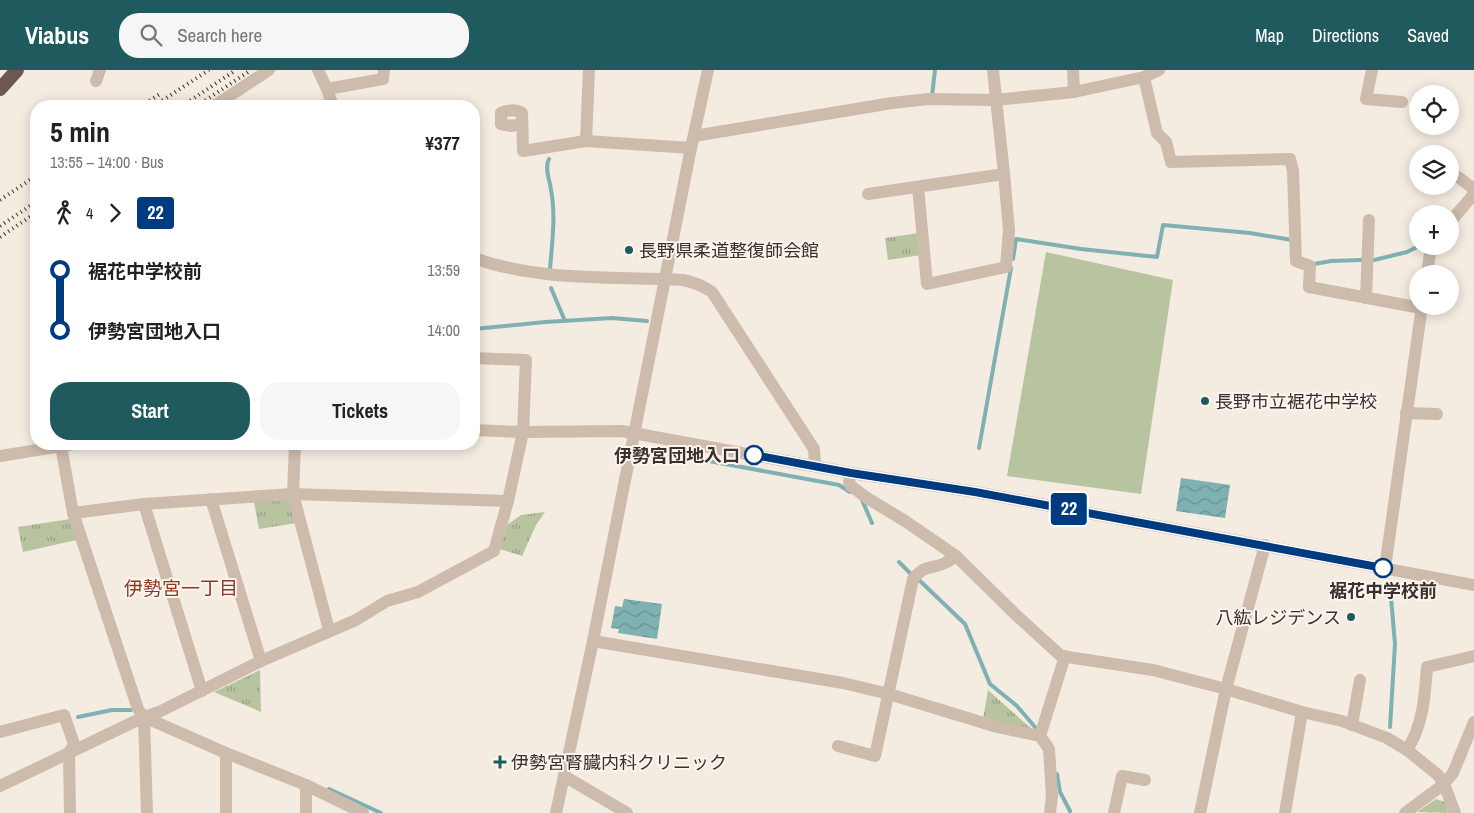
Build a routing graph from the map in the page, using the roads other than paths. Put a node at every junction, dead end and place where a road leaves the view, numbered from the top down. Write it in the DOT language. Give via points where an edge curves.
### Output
graph roads {
  1 [pos="17,70"];
  2 [pos="269,70"];
  3 [pos="318,70"];
  4 [pos="384,70"];
  5 [pos="589,70"];
  6 [pos="708,70"];
  7 [pos="993,70"];
  8 [pos="1073,70"];
  9 [pos="1159,70"];
  10 [pos="1372,70"];
  11 [pos="1144,77"];
  12 [pos="0,89"];
  13 [pos="328,89"];
  14 [pos="1074,92"];
  15 [pos="223,100"];
  16 [pos="331,100"];
  17 [pos="995,100"];
  18 [pos="1402,102"];
  19 [pos="522,124"];
  20 [pos="586,141"];
  21 [pos="692,142"];
  22 [pos="1004,174"];
  23 [pos="1459,178"];
  24 [pos="918,187"];
  25 [pos="1474,189"];
  26 [pos="868,194"];
  27 [pos="1474,194"];
  28 [pos="1459,212"];
  29 [pos="1369,220"];
  30 [pos="480,260"];
  31 [pos="664,279"];
  32 [pos="1366,298"];
  33 [pos="1409,305"];
  34 [pos="1420,315"];
  35 [pos="480,358"];
  36 [pos="1406,413"];
  37 [pos="1437,414"];
  38 [pos="480,430"];
  39 [pos="523,432"];
  40 [pos="634,433"];
  41 [pos="37,450"];
  42 [pos="62,450"];
  43 [pos="295,450"];
  44 [pos="0,456"];
  45 [pos="815,466"];
  46 [pos="851,473"];
  47 [pos="293,494"];
  48 [pos="211,499"];
  49 [pos="508,500"];
  50 [pos="144,504"];
  51 [pos="73,513"];
  52 [pos="1265,546"];
  53 [pos="956,556"];
  54 [pos="1385,568"];
  55 [pos="1474,585"];
  56 [pos="329,630"];
  57 [pos="593,642"];
  58 [pos="1065,656"];
  59 [pos="1474,656"];
  60 [pos="261,661"];
  61 [pos="1360,680"];
  62 [pos="1226,688"];
  63 [pos="202,691"];
  64 [pos="889,694"];
  65 [pos="1302,712"];
  66 [pos="144,717"];
  67 [pos="1474,722"];
  68 [pos="1352,725"];
  69 [pos="0,732"];
  70 [pos="1040,736"];
  71 [pos="838,746"];
  72 [pos="1407,750"];
  73 [pos="69,753"];
  74 [pos="226,753"];
  75 [pos="564,776"];
  76 [pos="1145,780"];
  77 [pos="1444,784"];
  78 [pos="306,785"];
  79 [pos="0,786"];
  80 [pos="1053,812"];
  81 [pos="70,813"];
  82 [pos="147,813"];
  83 [pos="226,813"];
  84 [pos="306,813"];
  85 [pos="363,813"];
  86 [pos="556,813"];
  87 [pos="627,813"];
  88 [pos="1114,813"];
  89 [pos="1200,813"];
  90 [pos="1285,813"];
  91 [pos="1405,813"];
  92 [pos="1455,813"];
  1 -- 12 [label="highway"];
  2 -- 15 [label="street"];
  3 -- 13 [label="street"];
  4 -- 13 [label="street" via="383,79"];
  5 -- 20 [label="street"];
  6 -- 21 [label="street"];
  7 -- 17 [label="street"];
  8 -- 14 [label="street"];
  9 -- 11 [label="street"];
  10 -- 18 [label="street" via="1366,99"];
  11 -- 14 [label="street"];
  11 -- 32 [label="street" via="1157,133 1166,142 1170,162 1290,159 1296,261 1310,266 1310,287"];
  13 -- 16 [label="street"];
  14 -- 17 [label="street"];
  17 -- 21 [label="street" via="929,99 892,103"];
  17 -- 22 [label="street"];
  19 -- 20 [label="street" via="523,151"];
  20 -- 21 [label="street"];
  21 -- 31 [label="street"];
  22 -- 24 [label="street"];
  22 -- 24 [label="street" via="1009,230 1006,267 927,284"];
  23 -- 25 [label="street"];
  24 -- 26 [label="street"];
  27 -- 28 [label="street"];
  29 -- 32 [label="street"];
  30 -- 31 [label="street" via="525,271 574,276"];
  31 -- 40 [label="street"];
  31 -- 45 [label="street" via="695,283 712,292 814,449"];
  32 -- 33 [label="street"];
  34 -- 36 [label="street"];
  35 -- 39 [label="street" via="526,360"];
  36 -- 37 [label="street"];
  36 -- 54 [label="street"];
  38 -- 39 [label="street"];
  39 -- 40 [label="street"];
  39 -- 49 [label="street"];
  40 -- 45 [label="street"];
  40 -- 57 [label="street"];
  41 -- 44 [label="street"];
  42 -- 51 [label="street"];
  43 -- 47 [label="street"];
  45 -- 46 [label="street"];
  46 -- 52 [label="street" via="975,492"];
  46 -- 53 [label="street" via="851,486"];
  47 -- 48 [label="street"];
  47 -- 49 [label="street"];
  47 -- 56 [label="street"];
  48 -- 50 [label="street"];
  48 -- 60 [label="street"];
  49 -- 56 [label="street" via="494,551 418,592 387,601 356,620"];
  50 -- 51 [label="street"];
  50 -- 63 [label="street"];
  51 -- 66 [label="street" via="138,709"];
  52 -- 54 [label="street"];
  52 -- 62 [label="street"];
  53 -- 58 [label="street" via="1016,616 1061,656"];
  53 -- 64 [label="street" via="944,564 929,566 913,579"];
  54 -- 55 [label="street"];
  56 -- 60 [label="street"];
  57 -- 64 [label="street" via="824,680"];
  57 -- 75 [label="street"];
  58 -- 62 [label="street" via="1153,670"];
  58 -- 70 [label="street"];
  59 -- 72 [label="street" via="1427,667 1424,703 1414,740"];
  60 -- 63 [label="street"];
  61 -- 68 [label="street"];
  62 -- 65 [label="street"];
  62 -- 89 [label="street"];
  63 -- 66 [label="street"];
  64 -- 70 [label="street" via="997,727"];
  64 -- 71 [label="street" via="875,756"];
  65 -- 68 [label="street"];
  65 -- 90 [label="street"];
  66 -- 73 [label="street"];
  66 -- 74 [label="street"];
  66 -- 82 [label="street"];
  67 -- 77 [label="street" via="1453,773"];
  68 -- 72 [label="street" via="1387,738"];
  69 -- 73 [label="street" via="64,715 74,744"];
  70 -- 80 [label="street" via="1049,750"];
  72 -- 77 [label="street" via="1438,775"];
  73 -- 79 [label="street"];
  73 -- 81 [label="street"];
  74 -- 78 [label="street"];
  74 -- 83 [label="street"];
  75 -- 86 [label="street"];
  75 -- 87 [label="street"];
  76 -- 88 [label="street" via="1122,776"];
  77 -- 91 [label="street"];
  77 -- 92 [label="street"];
  78 -- 84 [label="street"];
  78 -- 85 [label="street"];
}
